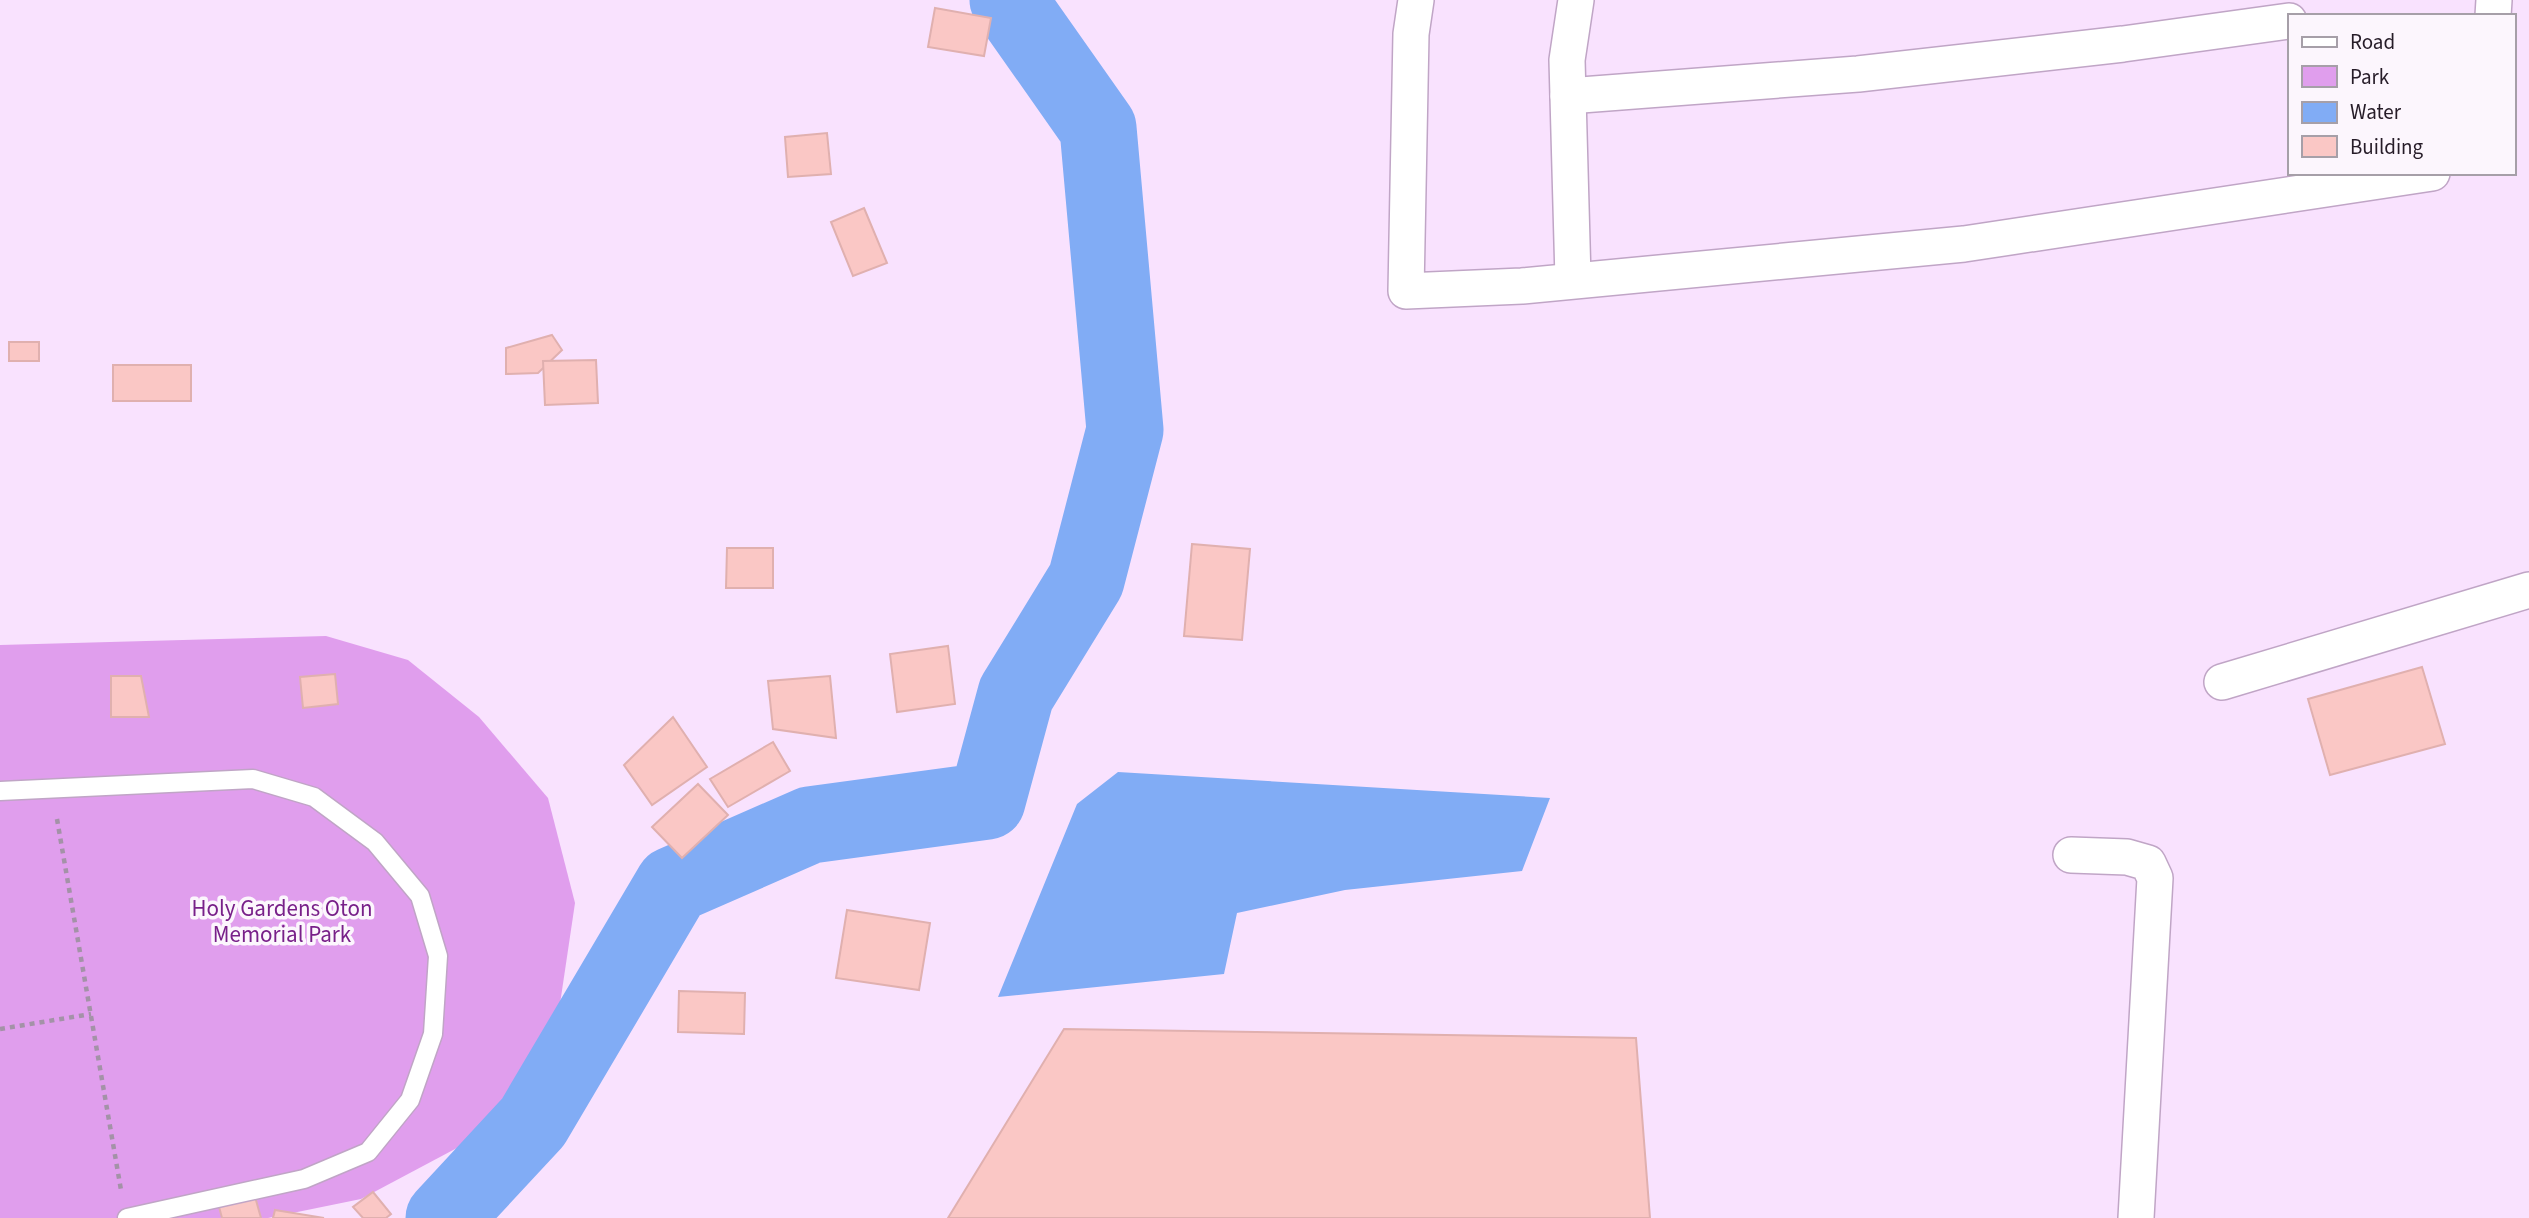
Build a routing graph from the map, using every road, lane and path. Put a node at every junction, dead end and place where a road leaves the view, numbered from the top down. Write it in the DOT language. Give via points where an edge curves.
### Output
graph roads {
  1 [pos="1416,0"];
  2 [pos="1576,0"];
  3 [pos="2288,21"];
  4 [pos="1569,96"];
  5 [pos="2408,175"];
  6 [pos="2301,184"];
  7 [pos="1573,279"];
  8 [pos="2529,590"];
  9 [pos="2222,682"];
  10 [pos="52,790"];
  11 [pos="0,791"];
  12 [pos="2071,855"];
  13 [pos="91,1014"];
  14 [pos="0,1029"];
  15 [pos="125,1211"];
  16 [pos="2136,1218"];
  1 -- 7 [label="street" via="1411,34 1406,290 1522,286"];
  2 -- 4 [label="street" via="1569,33"];
  3 -- 4 [label="street" via="1858,74"];
  4 -- 7 [label="street"];
  5 -- 6 [label="street"];
  6 -- 7 [label="street" via="1964,244"];
  8 -- 9 [label="street"];
  10 -- 11 [label="lane"];
  10 -- 13 [label="path"];
  10 -- 15 [label="lane" via="253,779 314,797 375,842 420,895 438,956 433,1034 410,1100 368,1152 304,1179"];
  12 -- 16 [label="street" via="2127,857 2148,863 2155,878"];
  13 -- 14 [label="path"];
  13 -- 15 [label="path"];
}
